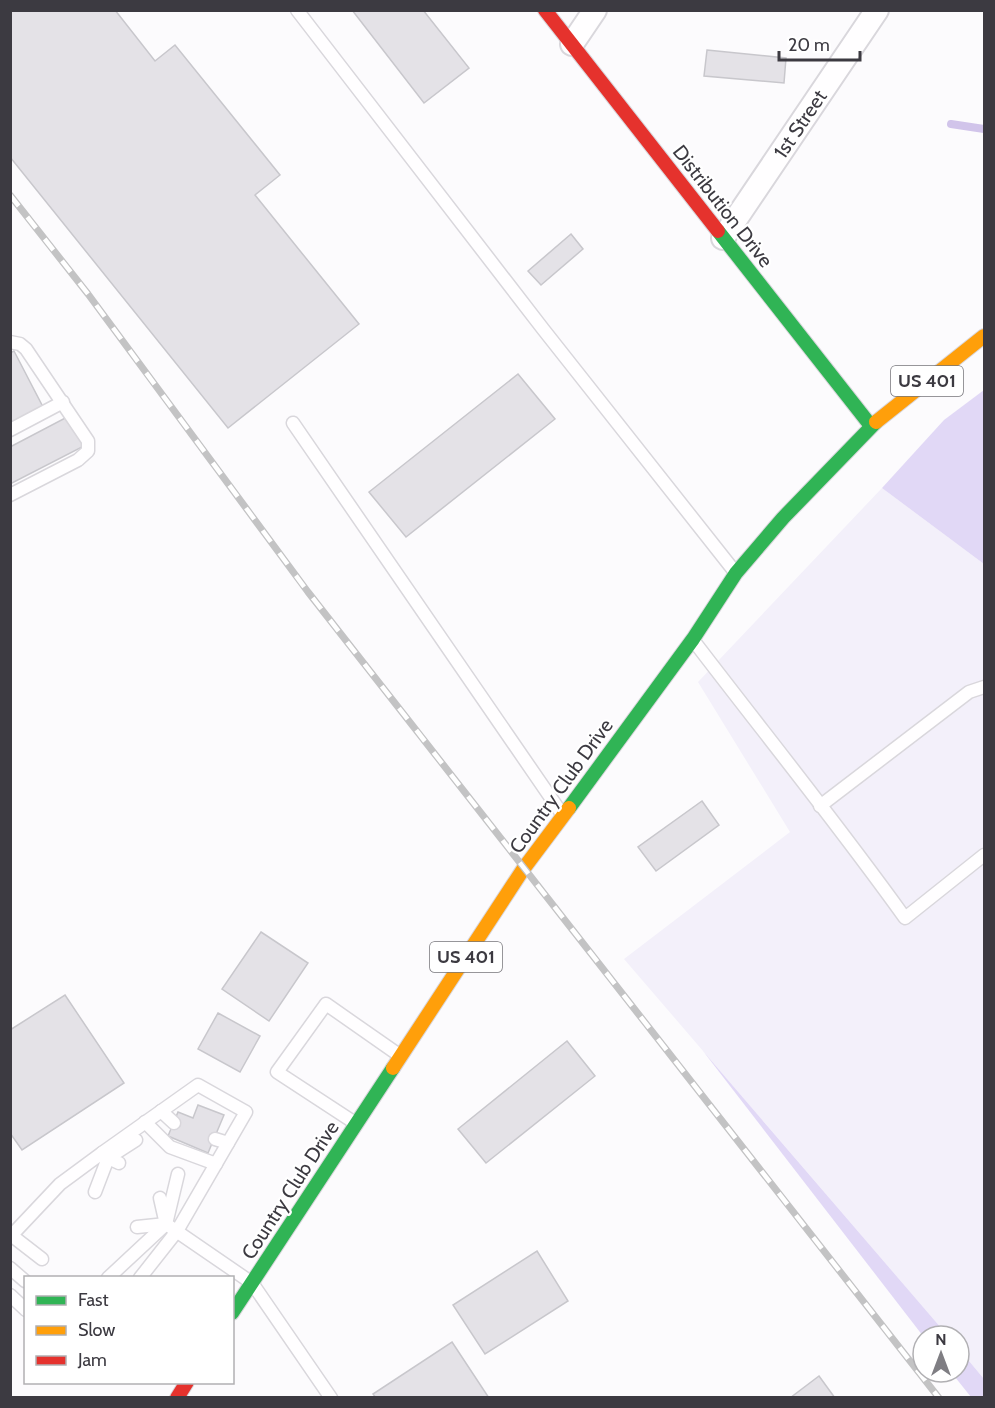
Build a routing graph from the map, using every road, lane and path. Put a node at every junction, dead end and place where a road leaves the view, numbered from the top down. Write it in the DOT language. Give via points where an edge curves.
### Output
graph roads {
  1 [pos="297,10"];
  2 [pos="545,10"];
  3 [pos="595,10"];
  4 [pos="877,10"];
  5 [pos="572,44"];
  6 [pos="723,238"];
  7 [pos="984,336"];
  8 [pos="10,342"];
  9 [pos="63,402"];
  10 [pos="293,423"];
  11 [pos="871,426"];
  12 [pos="10,430"];
  13 [pos="10,495"];
  14 [pos="736,573"];
  15 [pos="693,639"];
  16 [pos="984,687"];
  17 [pos="820,806"];
  18 [pos="563,815"];
  19 [pos="984,855"];
  20 [pos="400,1056"];
  21 [pos="161,1110"];
  22 [pos="145,1122"];
  23 [pos="174,1123"];
  24 [pos="356,1124"];
  25 [pos="215,1139"];
  26 [pos="136,1140"];
  27 [pos="228,1143"];
  28 [pos="110,1158"];
  29 [pos="216,1164"];
  30 [pos="178,1174"];
  31 [pos="96,1192"];
  32 [pos="160,1198"];
  33 [pos="166,1224"];
  34 [pos="137,1227"];
  35 [pos="177,1231"];
  36 [pos="11,1236"];
  37 [pos="42,1259"];
  38 [pos="10,1268"];
  39 [pos="103,1276"];
  40 [pos="110,1276"];
  41 [pos="142,1276"];
  42 [pos="24,1280"];
  43 [pos="252,1283"];
  44 [pos="10,1295"];
  45 [pos="24,1308"];
  46 [pos="234,1310"];
  47 [pos="186,1384"];
  48 [pos="177,1398"];
  49 [pos="331,1398"];
  1 -- 14 [label="lane"];
  2 -- 5 [label="main road, Distribution Drive"];
  3 -- 5 [label="street"];
  4 -- 6 [label="street, 1st Street"];
  5 -- 6 [label="main road, Distribution Drive"];
  6 -- 11 [label="main road, Distribution Drive"];
  7 -- 11 [label="main road, Country Club Drive / US 401"];
  8 -- 9 [label="lane" via="26,349"];
  9 -- 12 [label="lane"];
  9 -- 13 [label="lane" via="88,441 88,451"];
  10 -- 18 [label="lane"];
  11 -- 14 [label="main road, Country Club Drive / US 401"];
  14 -- 15 [label="main road, Country Club Drive / US 401"];
  15 -- 17 [label="lane"];
  15 -- 18 [label="main road, Country Club Drive / US 401"];
  16 -- 17 [label="lane" via="969,692"];
  17 -- 19 [label="lane" via="905,918"];
  18 -- 20 [label="main road, Country Club Drive / US 401"];
  20 -- 24 [label="main road, Country Club Drive / US 401"];
  20 -- 24 [label="lane" via="326,1004 277,1072"];
  21 -- 22 [label="lane"];
  21 -- 23 [label="lane"];
  21 -- 27 [label="lane" via="198,1084 246,1112"];
  22 -- 28 [label="lane"];
  22 -- 29 [label="lane" via="170,1147"];
  24 -- 43 [label="main road, Country Club Drive / US 401"];
  25 -- 27 [label="lane"];
  26 -- 28 [label="lane"];
  27 -- 29 [label="lane"];
  28 -- 31 [label="lane"];
  28 -- 36 [label="lane" via="60,1184"];
  29 -- 35 [label="lane"];
  30 -- 33 [label="lane"];
  32 -- 33 [label="lane"];
  33 -- 34 [label="lane"];
  33 -- 35 [label="lane"];
  33 -- 39 [label="lane"];
  33 -- 40 [label="lane"];
  35 -- 41 [label="lane"];
  35 -- 43 [label="lane"];
  36 -- 37 [label="lane"];
  38 -- 42 [label="lane"];
  43 -- 46 [label="main road, Country Club Drive / US 401"];
  43 -- 49 [label="lane"];
  44 -- 45 [label="lane"];
  47 -- 48 [label="main road"];
}
